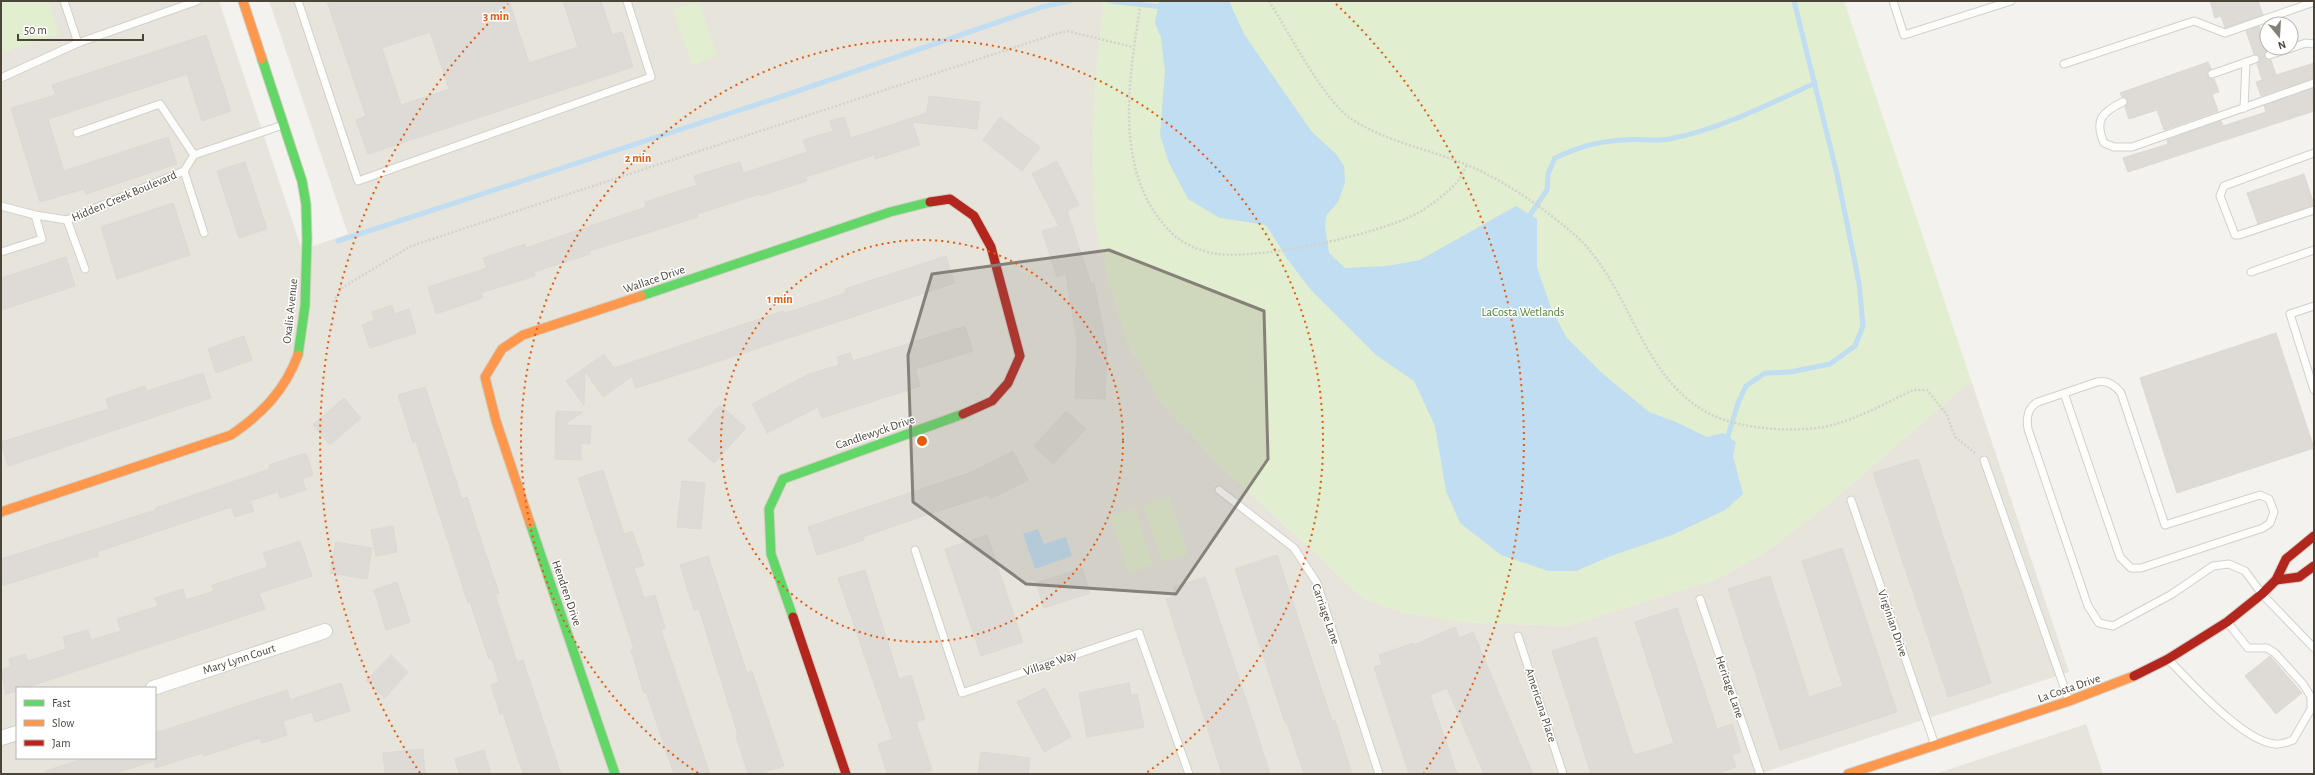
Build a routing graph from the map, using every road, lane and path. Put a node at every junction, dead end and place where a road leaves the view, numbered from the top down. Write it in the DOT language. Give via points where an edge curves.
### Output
graph roads {
  1 [pos="64,1"];
  2 [pos="197,1"];
  3 [pos="243,1"];
  4 [pos="298,1"];
  5 [pos="627,1"];
  6 [pos="1141,1"];
  7 [pos="1269,1"];
  8 [pos="1893,1"];
  9 [pos="2011,1"];
  10 [pos="2314,2"];
  11 [pos="186,3"];
  12 [pos="78,43"];
  13 [pos="2314,44"];
  14 [pos="2299,45"];
  15 [pos="1133,47"];
  16 [pos="2255,59"];
  17 [pos="2246,62"];
  18 [pos="2064,64"];
  19 [pos="2212,74"];
  20 [pos="1,78"];
  21 [pos="2314,83"];
  22 [pos="2123,102"];
  23 [pos="2244,108"];
  24 [pos="283,125"];
  25 [pos="77,133"];
  26 [pos="2314,153"];
  27 [pos="194,154"];
  28 [pos="1466,165"];
  29 [pos="184,171"];
  30 [pos="1,206"];
  31 [pos="2314,210"];
  32 [pos="890,212"];
  33 [pos="35,215"];
  34 [pos="67,220"];
  35 [pos="204,233"];
  36 [pos="2314,250"];
  37 [pos="1,252"];
  38 [pos="85,269"];
  39 [pos="2251,272"];
  40 [pos="333,302"];
  41 [pos="2314,306"];
  42 [pos="2314,390"];
  43 [pos="2064,393"];
  44 [pos="496,421"];
  45 [pos="1984,460"];
  46 [pos="1219,490"];
  47 [pos="1852,500"];
  48 [pos="1,512"];
  49 [pos="2314,536"];
  50 [pos="915,550"];
  51 [pos="2314,566"];
  52 [pos="2276,580"];
  53 [pos="2262,594"];
  54 [pos="1700,600"];
  55 [pos="2228,622"];
  56 [pos="325,631"];
  57 [pos="1518,636"];
  58 [pos="2314,648"];
  59 [pos="2168,658"];
  60 [pos="156,687"];
  61 [pos="2070,701"];
  62 [pos="16,733"];
  63 [pos="1,738"];
  64 [pos="1935,745"];
  65 [pos="615,774"];
  66 [pos="846,774"];
  67 [pos="1189,774"];
  68 [pos="1379,774"];
  69 [pos="1564,774"];
  70 [pos="1760,774"];
  71 [pos="1848,774"];
  1 -- 12 [label="lane"];
  2 -- 11 [label="lane"];
  3 -- 24 [label="street, Oxalis Avenue"];
  4 -- 5 [label="lane" via="358,181 651,77"];
  6 -- 15 [label="path"];
  7 -- 28 [label="path" via="1329,97 1349,118 1385,137"];
  8 -- 9 [label="lane" via="1904,35"];
  10 -- 18 [label="lane" via="2225,33 2194,21"];
  11 -- 12 [label="lane"];
  12 -- 20 [label="lane"];
  13 -- 14 [label="lane"];
  15 -- 28 [label="path" via="1129,124 1134,166 1148,202 1166,228 1192,247 1218,254 1261,253 1339,239 1381,228 1419,212 1458,181"];
  15 -- 40 [label="path" via="1067,32 1052,35 411,246 342,288"];
  16 -- 17 [label="lane"];
  17 -- 19 [label="lane"];
  17 -- 23 [label="lane"];
  21 -- 23 [label="lane"];
  22 -- 23 [label="lane" via="2108,109 2101,117 2099,132 2104,143 2114,147 2132,147"];
  24 -- 27 [label="lane"];
  24 -- 48 [label="street, Oxalis Avenue" via="307,203 308,248 302,339 287,379 275,398 247,425 216,441"];
  25 -- 27 [label="lane" via="160,104"];
  26 -- 31 [label="lane" via="2224,186 2220,196 2235,234 2239,235"];
  27 -- 29 [label="lane, Hidden Creek Boulevard"];
  28 -- 45 [label="path" via="1499,179 1576,237 1598,261 1644,344 1691,403 1714,416 1782,430 1835,424 1913,390 1927,390 1947,416 1956,437"];
  29 -- 34 [label="lane, Hidden Creek Boulevard"];
  29 -- 35 [label="lane"];
  30 -- 33 [label="lane, Hidden Creek Boulevard"];
  32 -- 44 [label="street, Wallace Drive" via="523,335 502,349 485,377"];
  32 -- 66 [label="street, Candlewyck Drive" via="917,204 950,199 974,216 991,246 1020,356 1008,383 992,401 782,479 769,509 771,554"];
  33 -- 34 [label="lane, Hidden Creek Boulevard"];
  33 -- 37 [label="lane" via="42,239"];
  34 -- 38 [label="lane"];
  36 -- 39 [label="lane"];
  41 -- 42 [label="lane" via="2290,314"];
  43 -- 43 [label="lane" via="2100,381 2111,383 2118,389 2165,525 2260,495 2272,503 2272,519 2266,526 2257,530 2141,568 2131,568 2120,557"];
  43 -- 53 [label="lane" via="2034,405 2029,412 2027,424 2088,606 2095,619 2105,626 2116,625 2172,594 2209,568 2221,564 2245,571"];
  44 -- 65 [label="street, Hendren Drive"];
  45 -- 61 [label="lane"];
  46 -- 68 [label="lane, Carriage Lane" via="1294,548 1317,583"];
  47 -- 64 [label="lane, Virginian Drive"];
  49 -- 52 [label="street, La Costa Drive" via="2286,559"];
  50 -- 67 [label="lane, Village Way" via="962,694 1139,632"];
  51 -- 52 [label="street" via="2299,577"];
  52 -- 53 [label="street, La Costa Drive"];
  53 -- 55 [label="street, La Costa Drive"];
  53 -- 58 [label="lane"];
  54 -- 70 [label="lane, Heritage Lane"];
  55 -- 59 [label="street, La Costa Drive"];
  55 -- 59 [label="lane" via="2248,648 2267,648 2275,653 2303,684 2311,697 2311,709 2293,740 2276,745 2258,739 2236,724 2197,690"];
  56 -- 60 [label="street, Mary Lynn Court"];
  57 -- 69 [label="lane, Americana Place"];
  59 -- 61 [label="street, La Costa Drive" via="2123,681"];
  61 -- 64 [label="street, La Costa Drive"];
  62 -- 63 [label="street"];
  64 -- 71 [label="street, La Costa Drive"];
}
